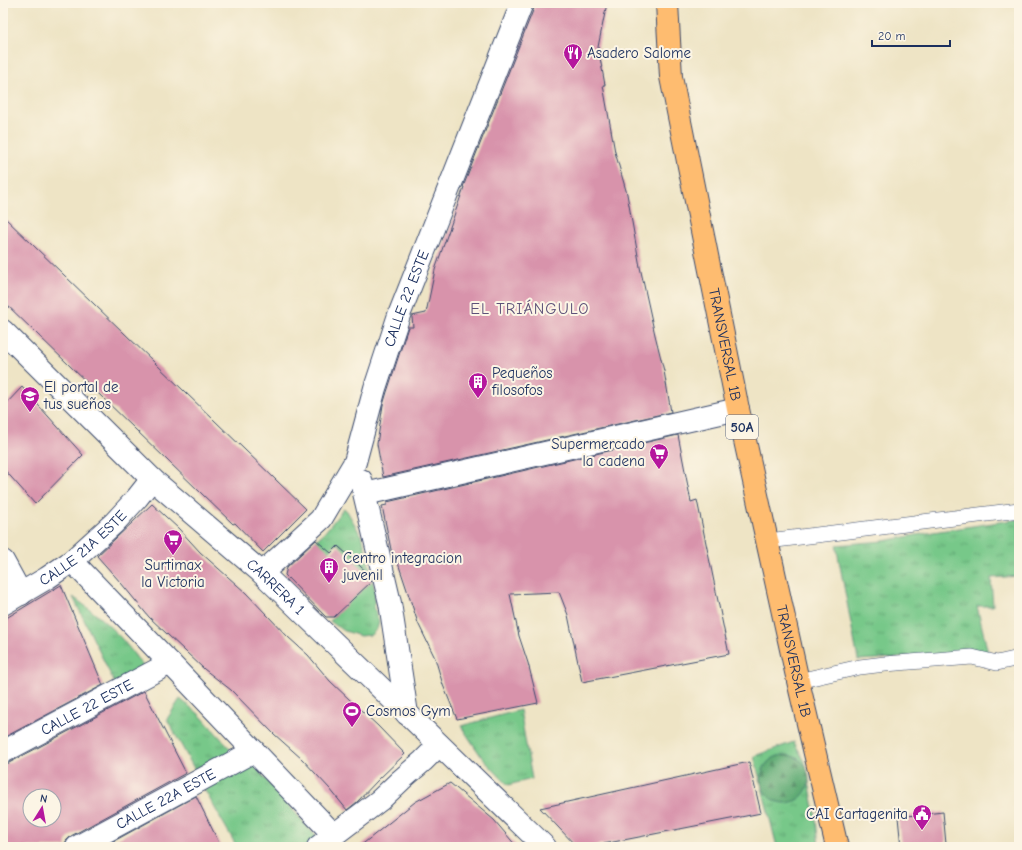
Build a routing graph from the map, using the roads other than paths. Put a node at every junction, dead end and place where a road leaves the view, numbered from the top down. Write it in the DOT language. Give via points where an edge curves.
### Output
graph roads {
  1 [pos="522,3"];
  2 [pos="667,3"];
  3 [pos="3,331"];
  4 [pos="738,409"];
  5 [pos="355,462"];
  6 [pos="152,479"];
  7 [pos="365,494"];
  8 [pos="1019,510"];
  9 [pos="768,541"];
  10 [pos="3,561"];
  11 [pos="72,561"];
  12 [pos="262,573"];
  13 [pos="12,599"];
  14 [pos="1019,658"];
  15 [pos="170,663"];
  16 [pos="798,682"];
  17 [pos="407,714"];
  18 [pos="439,745"];
  19 [pos="3,752"];
  20 [pos="254,752"];
  21 [pos="326,841"];
  22 [pos="77,847"];
  23 [pos="545,847"];
  24 [pos="837,847"];
  1 -- 5 [label="street, CALLE 22 ESTE" via="399,315 375,388"];
  2 -- 4 [label="main road, TRANSVERSAL 1B / 50A" via="671,77"];
  3 -- 6 [label="street, CARRERA 1"];
  4 -- 7 [label="street"];
  4 -- 9 [label="main road, TRANSVERSAL 1B / 50A"];
  5 -- 7 [label="street"];
  5 -- 12 [label="street, CALLE 22 ESTE" via="321,519"];
  6 -- 11 [label="street, CALLE 21A ESTE" via="114,523"];
  6 -- 12 [label="street, CARRERA 1"];
  7 -- 17 [label="street" via="390,603"];
  8 -- 9 [label="lane"];
  9 -- 16 [label="main road, TRANSVERSAL 1B / 50A"];
  10 -- 13 [label="street"];
  11 -- 13 [label="street, CALLE 21A ESTE"];
  11 -- 15 [label="street"];
  12 -- 17 [label="street, CARRERA 1"];
  14 -- 16 [label="lane" via="997,663 972,657 885,664 860,667"];
  15 -- 19 [label="street, CALLE 22 ESTE"];
  15 -- 20 [label="street"];
  16 -- 24 [label="main road, TRANSVERSAL 1B / 50A"];
  17 -- 18 [label="street, CARRERA 1"];
  18 -- 21 [label="street" via="380,800"];
  18 -- 23 [label="street, CARRERA 1"];
  20 -- 21 [label="street"];
  20 -- 22 [label="street, CALLE 22A ESTE"];
}
